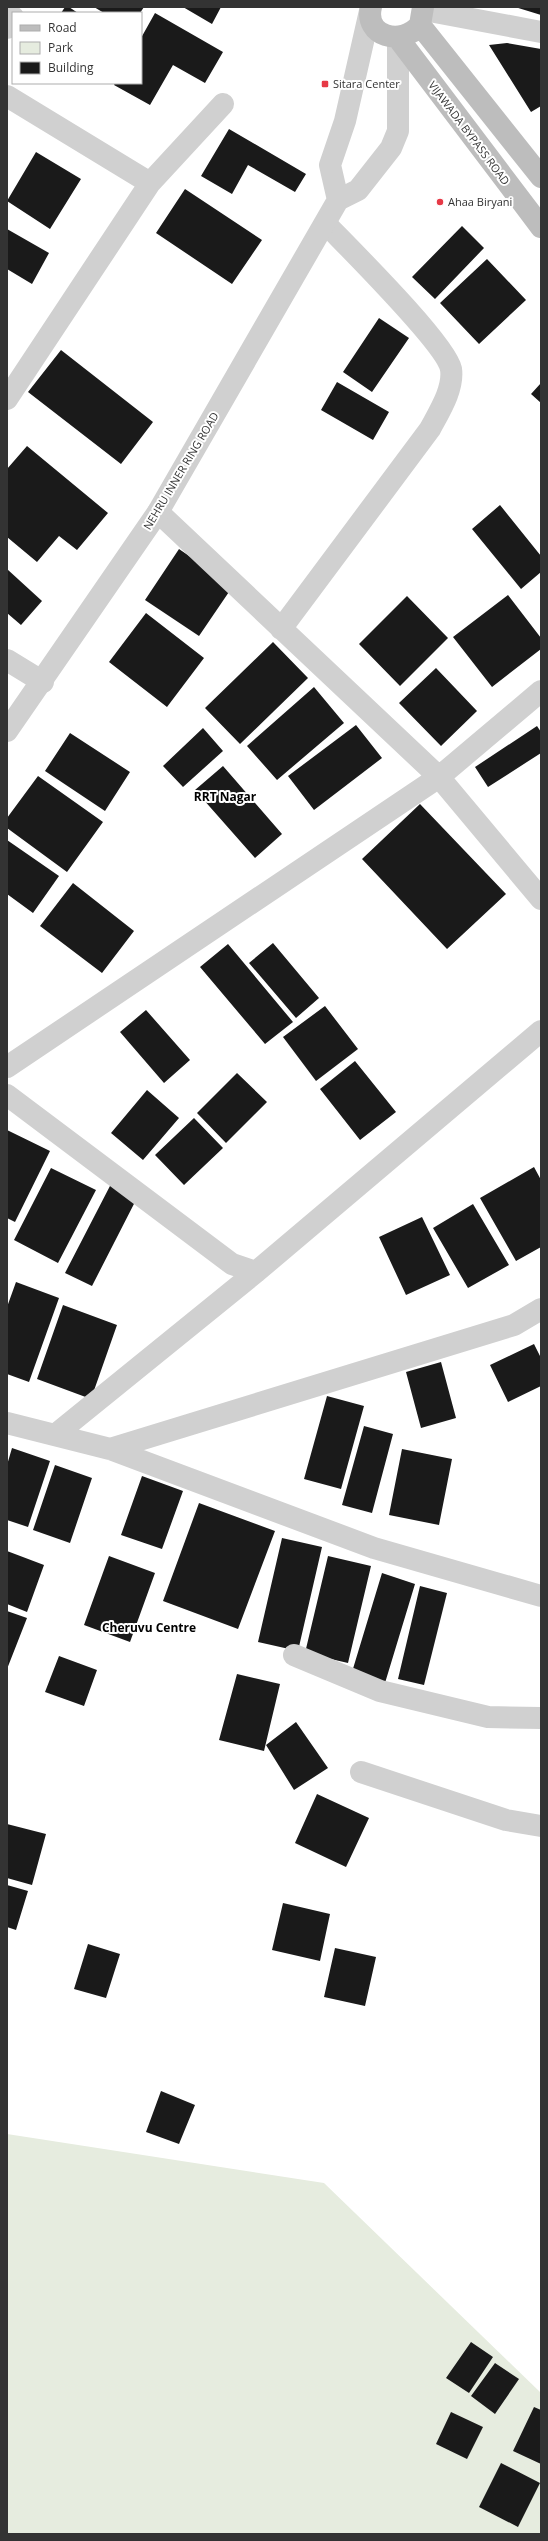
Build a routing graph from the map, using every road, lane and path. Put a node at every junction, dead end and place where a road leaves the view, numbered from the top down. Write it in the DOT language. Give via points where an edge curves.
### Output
graph roads {
  1 [pos="370,9"];
  2 [pos="422,14"];
  3 [pos="12,19"];
  4 [pos="7,28"];
  5 [pos="541,32"];
  6 [pos="398,38"];
  7 [pos="7,96"];
  8 [pos="223,104"];
  9 [pos="541,177"];
  10 [pos="150,183"];
  11 [pos="338,200"];
  12 [pos="326,224"];
  13 [pos="541,227"];
  14 [pos="7,399"];
  15 [pos="158,512"];
  16 [pos="281,629"];
  17 [pos="7,660"];
  18 [pos="43,682"];
  19 [pos="541,692"];
  20 [pos="7,731"];
  21 [pos="439,778"];
  22 [pos="541,899"];
  23 [pos="541,1030"];
  24 [pos="7,1067"];
  25 [pos="7,1095"];
  26 [pos="256,1272"];
  27 [pos="541,1309"];
  28 [pos="7,1423"];
  29 [pos="55,1435"];
  30 [pos="110,1449"];
  31 [pos="541,1596"];
  32 [pos="294,1655"];
  33 [pos="541,1718"];
  34 [pos="361,1772"];
  35 [pos="541,1826"];
  1 -- 6 [label="main road" via="371,19 381,33"];
  1 -- 11 [label="street" via="345,120 330,166"];
  2 -- 5 [label="street"];
  2 -- 6 [label="main road" via="406,37"];
  2 -- 9 [label="main road"];
  3 -- 4 [label="street"];
  6 -- 11 [label="street" via="398,131 391,148 358,190"];
  6 -- 13 [label="main road, VIJAWADA BYPASS ROAD"];
  7 -- 10 [label="street"];
  8 -- 10 [label="street"];
  10 -- 14 [label="street"];
  11 -- 12 [label="street, NEHRU INNER RING ROAD"];
  12 -- 15 [label="street, NEHRU INNER RING ROAD"];
  12 -- 16 [label="street" via="436,343 451,369 447,398 430,428"];
  15 -- 16 [label="street"];
  15 -- 18 [label="street, NEHRU INNER RING ROAD"];
  16 -- 21 [label="street"];
  17 -- 18 [label="street"];
  18 -- 20 [label="street, NEHRU INNER RING ROAD"];
  19 -- 21 [label="street"];
  21 -- 22 [label="street"];
  21 -- 24 [label="street"];
  23 -- 26 [label="street"];
  25 -- 26 [label="street" via="232,1264"];
  26 -- 29 [label="street"];
  27 -- 30 [label="street" via="514,1325"];
  28 -- 29 [label="street"];
  29 -- 30 [label="street"];
  30 -- 31 [label="street" via="374,1548"];
  32 -- 33 [label="street" via="380,1692 488,1717"];
  34 -- 35 [label="street" via="506,1820"];
}
